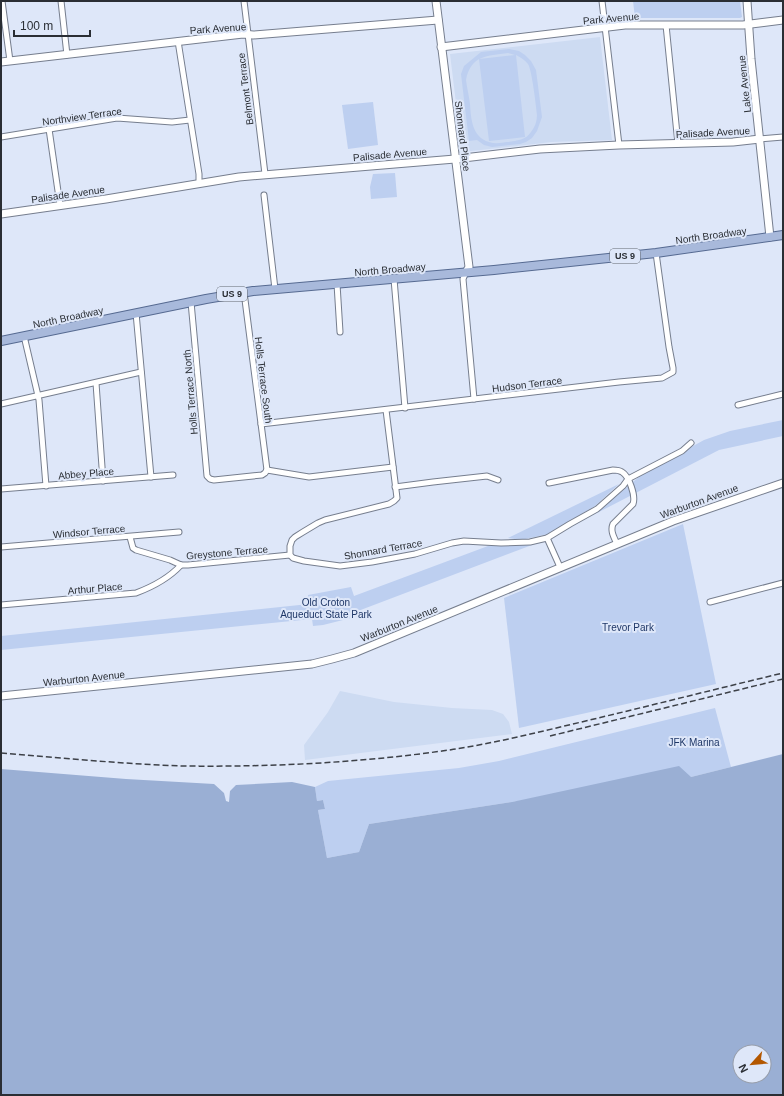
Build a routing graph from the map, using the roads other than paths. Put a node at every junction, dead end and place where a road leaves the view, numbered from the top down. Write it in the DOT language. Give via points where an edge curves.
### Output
graph roads {
  1 [pos="2,1"];
  2 [pos="61,1"];
  3 [pos="244,1"];
  4 [pos="436,1"];
  5 [pos="602,1"];
  6 [pos="746,1"];
  7 [pos="438,20"];
  8 [pos="783,20"];
  9 [pos="748,24"];
  10 [pos="666,25"];
  11 [pos="605,27"];
  12 [pos="248,35"];
  13 [pos="178,41"];
  14 [pos="442,47"];
  15 [pos="67,55"];
  16 [pos="10,61"];
  17 [pos="1,62"];
  18 [pos="190,120"];
  19 [pos="48,129"];
  20 [pos="783,136"];
  21 [pos="1,137"];
  22 [pos="760,139"];
  23 [pos="678,144"];
  24 [pos="619,145"];
  25 [pos="455,158"];
  26 [pos="265,174"];
  27 [pos="199,183"];
  28 [pos="264,195"];
  29 [pos="60,205"];
  30 [pos="1,214"];
  31 [pos="783,235"];
  32 [pos="770,237"];
  33 [pos="656,253"];
  34 [pos="466,272"];
  35 [pos="394,279"];
  36 [pos="336,284"];
  37 [pos="275,289"];
  38 [pos="244,292"];
  39 [pos="191,302"];
  40 [pos="136,313"];
  41 [pos="340,332"];
  42 [pos="24,336"];
  43 [pos="1,341"];
  44 [pos="141,372"];
  45 [pos="96,383"];
  46 [pos="783,394"];
  47 [pos="38,396"];
  48 [pos="474,399"];
  49 [pos="1,404"];
  50 [pos="738,405"];
  51 [pos="405,408"];
  52 [pos="386,410"];
  53 [pos="261,424"];
  54 [pos="691,443"];
  55 [pos="393,467"];
  56 [pos="267,470"];
  57 [pos="173,475"];
  58 [pos="151,477"];
  59 [pos="628,479"];
  60 [pos="498,480"];
  61 [pos="103,481"];
  62 [pos="549,483"];
  63 [pos="783,483"];
  64 [pos="46,486"];
  65 [pos="396,487"];
  66 [pos="1,489"];
  67 [pos="179,532"];
  68 [pos="130,537"];
  69 [pos="547,538"];
  70 [pos="617,544"];
  71 [pos="1,547"];
  72 [pos="290,555"];
  73 [pos="181,565"];
  74 [pos="560,567"];
  75 [pos="783,583"];
  76 [pos="710,602"];
  77 [pos="1,605"];
  78 [pos="1,696"];
  1 -- 16 [label="street"];
  2 -- 15 [label="street"];
  3 -- 12 [label="street, Belmont Terrace"];
  4 -- 7 [label="street, Shonnard Place"];
  5 -- 11 [label="street"];
  6 -- 9 [label="street, Lake Avenue"];
  7 -- 12 [label="street, Park Avenue"];
  7 -- 14 [label="street, Shonnard Place"];
  8 -- 9 [label="street, Park Avenue"];
  9 -- 10 [label="street, Park Avenue"];
  9 -- 22 [label="street, Lake Avenue"];
  10 -- 11 [label="street, Park Avenue"];
  10 -- 23 [label="street"];
  11 -- 14 [label="street, Park Avenue"];
  11 -- 24 [label="street"];
  12 -- 13 [label="street, Park Avenue"];
  12 -- 26 [label="street, Belmont Terrace"];
  13 -- 15 [label="street, Park Avenue"];
  13 -- 18 [label="street"];
  14 -- 25 [label="street, Shonnard Place"];
  15 -- 16 [label="street, Park Avenue"];
  16 -- 17 [label="street, Park Avenue"];
  18 -- 19 [label="street, Northview Terrace" via="172,122 118,118"];
  18 -- 27 [label="street"];
  19 -- 21 [label="street, Northview Terrace"];
  19 -- 29 [label="street"];
  20 -- 22 [label="street, Palisade Avenue"];
  22 -- 23 [label="street, Palisade Avenue"];
  22 -- 32 [label="street, Lake Avenue"];
  23 -- 24 [label="street, Palisade Avenue"];
  24 -- 25 [label="street, Palisade Avenue" via="540,148"];
  25 -- 26 [label="street, Palisade Avenue"];
  25 -- 34 [label="street, Shonnard Place" via="469,266"];
  26 -- 27 [label="street, Palisade Avenue"];
  27 -- 29 [label="street, Palisade Avenue"];
  28 -- 37 [label="street"];
  29 -- 30 [label="street, Palisade Avenue"];
  31 -- 32 [label="main road, North Broadway / US 9"];
  32 -- 33 [label="main road, North Broadway / US 9"];
  33 -- 34 [label="main road, North Broadway / US 9"];
  33 -- 48 [label="street, Hudson Terrace" via="673,372 662,378"];
  34 -- 35 [label="main road, North Broadway / US 9"];
  34 -- 48 [label="street" via="463,279"];
  35 -- 36 [label="main road, North Broadway / US 9"];
  35 -- 51 [label="street"];
  36 -- 37 [label="main road, North Broadway / US 9"];
  36 -- 41 [label="street"];
  37 -- 38 [label="main road, North Broadway / US 9"];
  38 -- 39 [label="main road, North Broadway / US 9"];
  38 -- 53 [label="street, Holls Terrace South"];
  39 -- 40 [label="main road, North Broadway / US 9"];
  39 -- 56 [label="street, Holls Terrace North" via="207,476 214,480 262,475"];
  40 -- 42 [label="main road, North Broadway / US 9"];
  40 -- 44 [label="street"];
  42 -- 43 [label="main road, North Broadway / US 9"];
  42 -- 47 [label="street"];
  44 -- 45 [label="street"];
  44 -- 58 [label="street"];
  45 -- 47 [label="street"];
  45 -- 61 [label="street"];
  46 -- 50 [label="street"];
  47 -- 49 [label="street"];
  47 -- 64 [label="street"];
  48 -- 51 [label="street, Hudson Terrace"];
  51 -- 52 [label="street, Hudson Terrace"];
  52 -- 53 [label="street, Hudson Terrace"];
  52 -- 55 [label="street"];
  53 -- 56 [label="street, Holls Terrace South"];
  54 -- 59 [label="street" via="682,451"];
  55 -- 56 [label="street" via="309,477"];
  55 -- 65 [label="street"];
  57 -- 58 [label="street, Abbey Place"];
  58 -- 61 [label="street, Abbey Place"];
  59 -- 62 [label="street" via="623,472 612,470"];
  59 -- 69 [label="street" via="597,509"];
  59 -- 70 [label="street" via="635,500 611,527"];
  60 -- 65 [label="street" via="487,476"];
  61 -- 64 [label="street, Abbey Place"];
  63 -- 70 [label="street, Warburton Avenue" via="673,521"];
  64 -- 66 [label="street, Abbey Place"];
  65 -- 72 [label="street" via="397,498 389,504 325,520 295,537 290,546"];
  67 -- 68 [label="street, Windsor Terrace"];
  68 -- 71 [label="street, Windsor Terrace"];
  68 -- 73 [label="street, Greystone Terrace" via="136,550"];
  69 -- 72 [label="street, Shonnard Terrace" via="522,543 464,541 415,554 340,566 304,561"];
  69 -- 74 [label="street"];
  70 -- 74 [label="street, Warburton Avenue"];
  72 -- 73 [label="street, Greystone Terrace"];
  73 -- 77 [label="street, Arthur Place" via="175,572 136,593"];
  74 -- 78 [label="street, Warburton Avenue" via="354,653 312,664"];
  75 -- 76 [label="street"];
}
